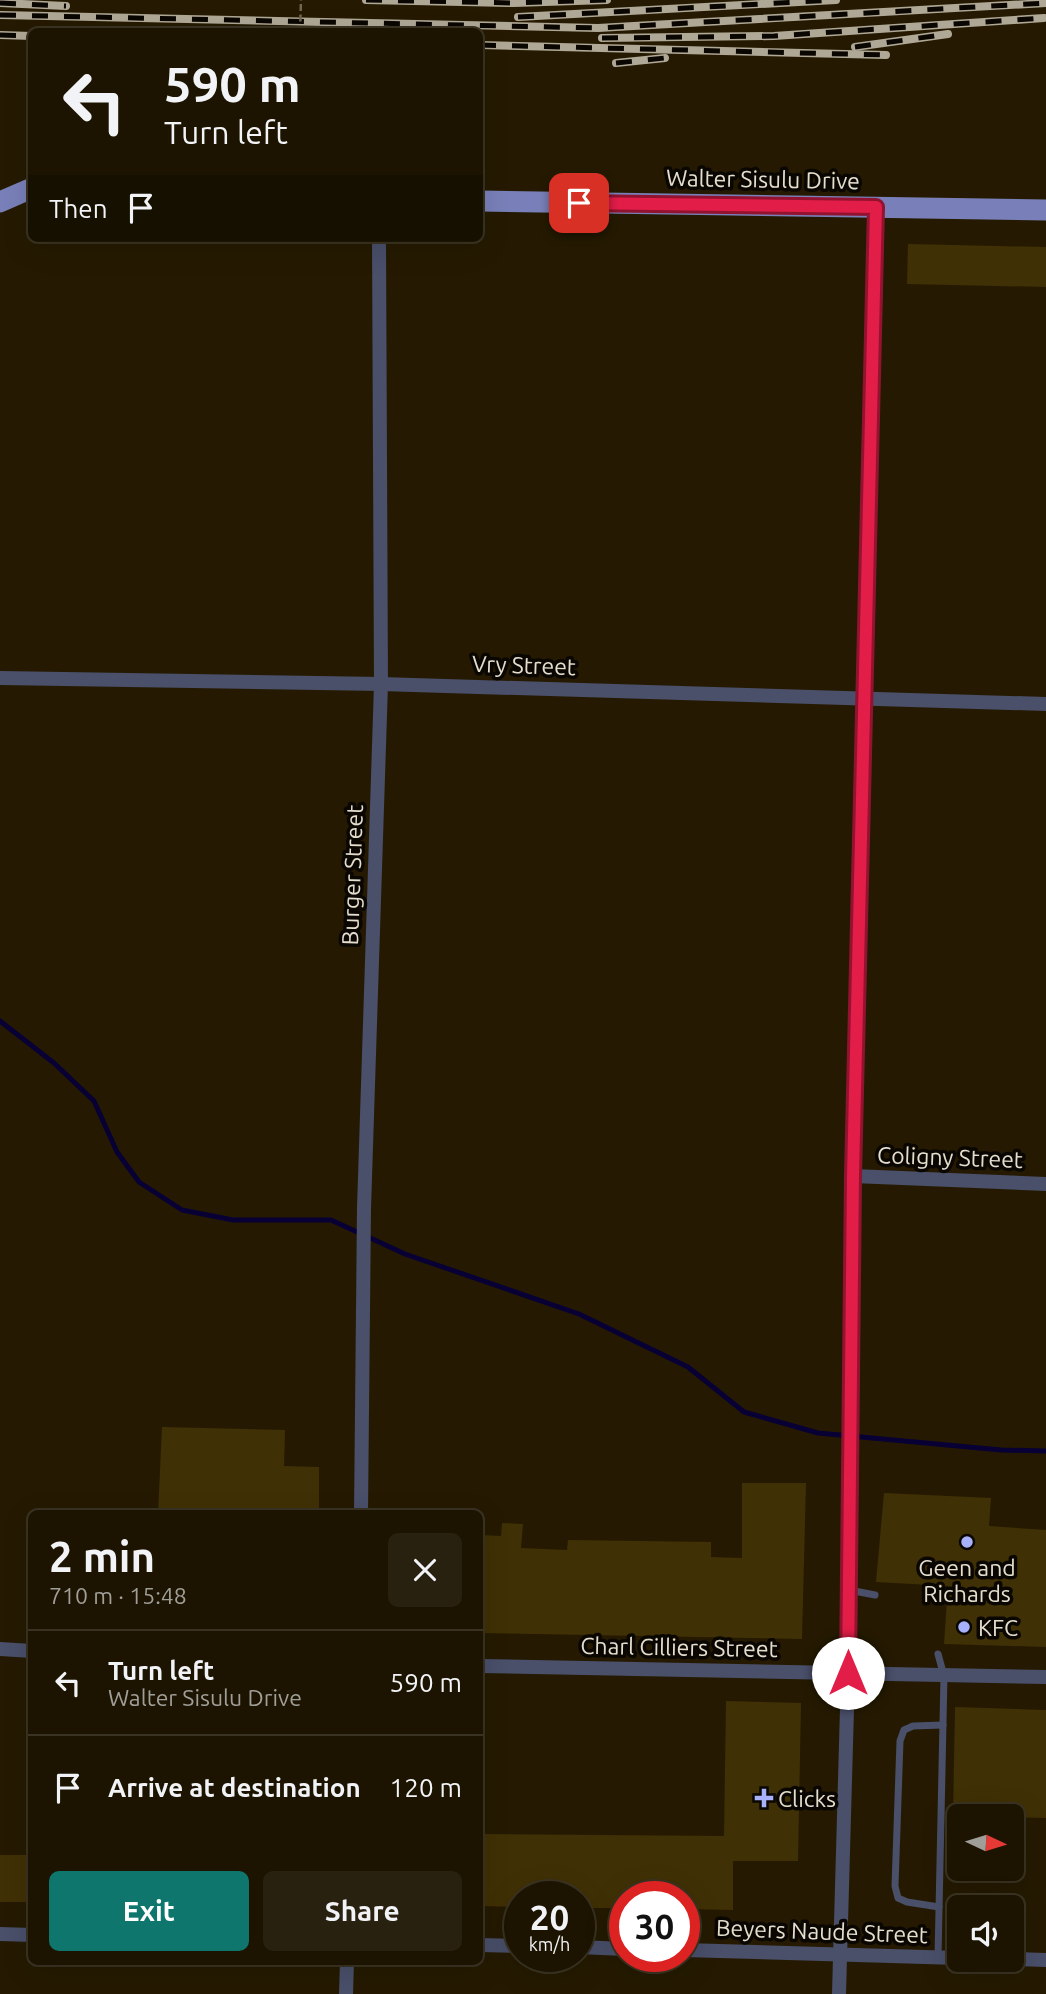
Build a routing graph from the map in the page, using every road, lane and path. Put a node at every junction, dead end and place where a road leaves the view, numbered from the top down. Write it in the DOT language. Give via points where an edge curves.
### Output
graph roads {
  1 [pos="301,0"];
  2 [pos="300,28"];
  3 [pos="0,183"];
  4 [pos="28,186"];
  5 [pos="28,188"];
  6 [pos="483,201"];
  7 [pos="0,202"];
  8 [pos="876,207"];
  9 [pos="1046,210"];
  10 [pos="379,242"];
  11 [pos="0,678"];
  12 [pos="381,684"];
  13 [pos="864,698"];
  14 [pos="1046,704"];
  15 [pos="853,1176"];
  16 [pos="1046,1184"];
  17 [pos="361,1510"];
  18 [pos="849,1590"];
  19 [pos="875,1595"];
  20 [pos="0,1649"];
  21 [pos="28,1651"];
  22 [pos="938,1654"];
  23 [pos="483,1666"];
  24 [pos="848,1673"];
  25 [pos="944,1676"];
  26 [pos="1046,1677"];
  27 [pos="943,1726"];
  28 [pos="939,1907"];
  29 [pos="0,1934"];
  30 [pos="28,1935"];
  31 [pos="483,1945"];
  32 [pos="504,1946"];
  33 [pos="700,1950"];
  34 [pos="841,1954"];
  35 [pos="938,1957"];
  36 [pos="947,1957"];
  37 [pos="1024,1959"];
  38 [pos="1046,1960"];
  39 [pos="347,1965"];
  40 [pos="346,1994"];
  41 [pos="839,1994"];
  1 -- 2 [label="path, bridge"];
  3 -- 4 [label="main road"];
  5 -- 7 [label="main road"];
  6 -- 8 [label="main road, Walter Sisulu Drive"];
  8 -- 9 [label="main road, Walter Sisulu Drive"];
  8 -- 13 [label="street"];
  10 -- 12 [label="street, Burger Street"];
  11 -- 12 [label="street, Vry Street"];
  12 -- 13 [label="street, Vry Street"];
  12 -- 17 [label="street, Burger Street" via="364,1208"];
  13 -- 14 [label="street, Vry Street"];
  13 -- 15 [label="street"];
  15 -- 16 [label="street, Coligny Street"];
  15 -- 18 [label="street"];
  18 -- 19 [label="lane"];
  18 -- 24 [label="street"];
  20 -- 21 [label="street"];
  22 -- 25 [label="lane"];
  23 -- 24 [label="street, Charl Cilliers Street"];
  24 -- 25 [label="street, Charl Cilliers Street"];
  24 -- 34 [label="street"];
  25 -- 26 [label="street, Charl Cilliers Street"];
  25 -- 27 [label="lane"];
  27 -- 28 [label="lane"];
  27 -- 28 [label="lane" via="913,1726 904,1730 900,1741 895,1886 898,1898"];
  28 -- 35 [label="lane"];
  29 -- 30 [label="street"];
  31 -- 32 [label="street"];
  33 -- 34 [label="street, Beyers Naude Street"];
  34 -- 35 [label="street, Beyers Naude Street"];
  34 -- 41 [label="street"];
  35 -- 36 [label="street, Beyers Naude Street"];
  37 -- 38 [label="street"];
  39 -- 40 [label="street"];
}
